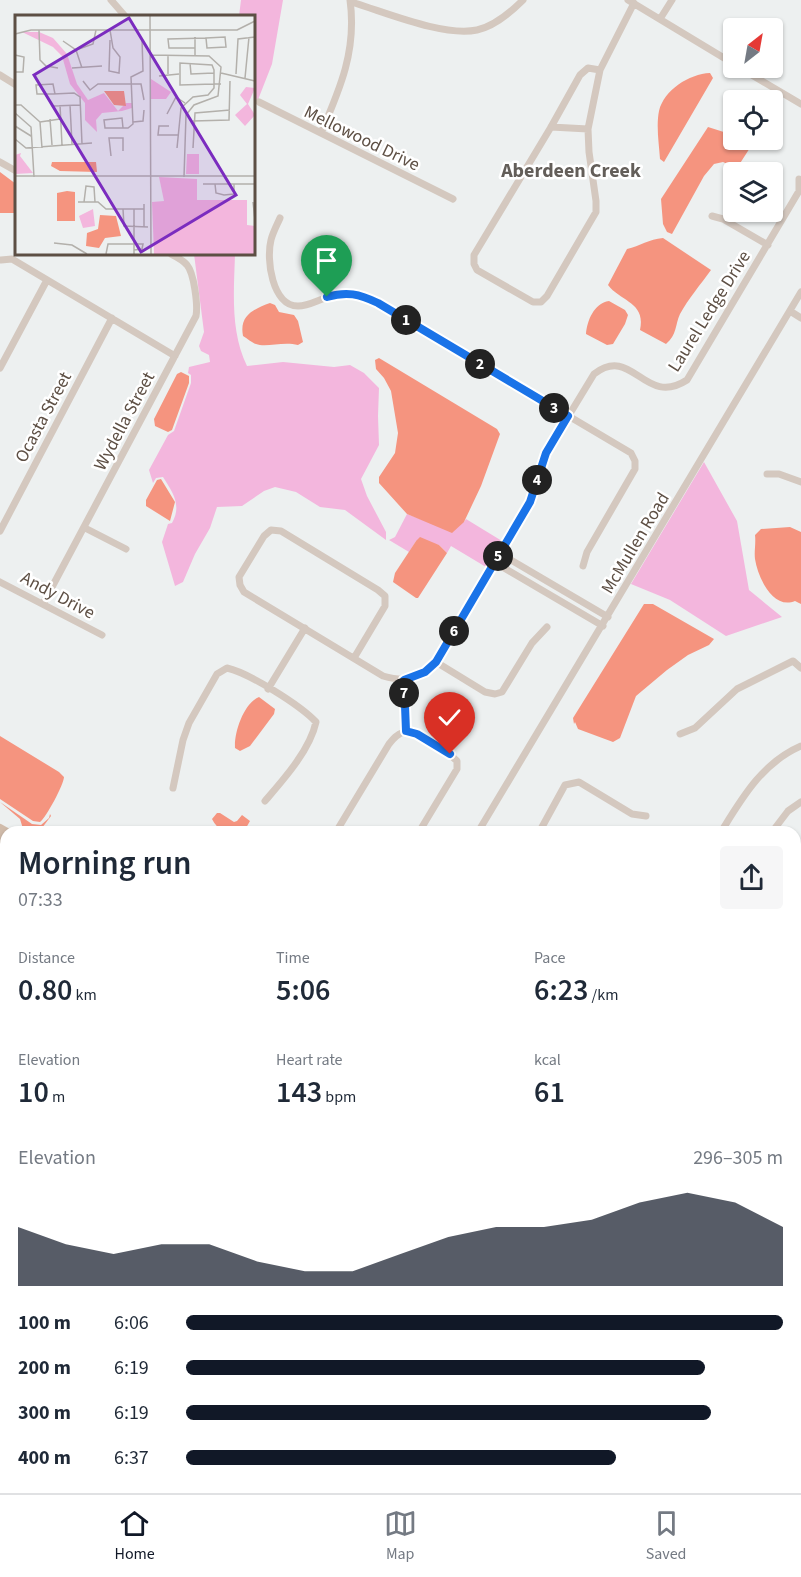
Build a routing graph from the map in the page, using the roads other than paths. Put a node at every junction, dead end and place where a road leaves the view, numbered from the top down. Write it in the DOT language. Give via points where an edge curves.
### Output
graph roads {
  1 [pos="111,0"];
  2 [pos="524,0"];
  3 [pos="672,0"];
  4 [pos="351,1"];
  5 [pos="631,2"];
  6 [pos="124,15"];
  7 [pos="660,19"];
  8 [pos="723,57"];
  9 [pos="600,70"];
  10 [pos="0,75"];
  11 [pos="757,78"];
  12 [pos="15,84"];
  13 [pos="259,102"];
  14 [pos="801,104"];
  15 [pos="551,127"];
  16 [pos="588,129"];
  17 [pos="321,133"];
  18 [pos="0,162"];
  19 [pos="15,170"];
  20 [pos="799,179"];
  21 [pos="453,199"];
  22 [pos="712,216"];
  23 [pos="280,218"];
  24 [pos="768,245"];
  25 [pos="172,255"];
  26 [pos="1,260"];
  27 [pos="48,280"];
  28 [pos="801,292"];
  29 [pos="790,311"];
  30 [pos="112,318"];
  31 [pos="801,318"];
  32 [pos="175,356"];
  33 [pos="0,368"];
  34 [pos="568,416"];
  35 [pos="767,474"];
  36 [pos="801,482"];
  37 [pos="85,528"];
  38 [pos="0,531"];
  39 [pos="126,549"];
  40 [pos="500,553"];
  41 [pos="494,562"];
  42 [pos="583,566"];
  43 [pos="0,582"];
  44 [pos="43,604"];
  45 [pos="608,617"];
  46 [pos="603,626"];
  47 [pos="547,627"];
  48 [pos="305,628"];
  49 [pos="102,635"];
  50 [pos="354,658"];
  51 [pos="436,662"];
  52 [pos="801,668"];
  53 [pos="404,680"];
  54 [pos="268,689"];
  55 [pos="406,731"];
  56 [pos="680,734"];
  57 [pos="801,746"];
  58 [pos="173,788"];
  59 [pos="265,801"];
  60 [pos="801,802"];
  61 [pos="646,816"];
  62 [pos="340,826"];
  63 [pos="423,826"];
  64 [pos="483,826"];
  65 [pos="543,826"];
  66 [pos="725,826"];
  67 [pos="777,826"];
  1 -- 6 [label="street"];
  2 -- 4 [label="street" via="497,21 479,30 462,31 441,29"];
  3 -- 7 [label="street"];
  4 -- 17 [label="street" via="350,49 343,83"];
  5 -- 7 [label="street"];
  5 -- 9 [label="street"];
  7 -- 8 [label="street"];
  9 -- 15 [label="street" via="588,68 580,75"];
  9 -- 16 [label="street"];
  10 -- 12 [label="street"];
  11 -- 14 [label="street"];
  13 -- 17 [label="street, Mellowood Drive"];
  15 -- 16 [label="street"];
  15 -- 16 [label="street" via="474,255 477,270 533,302 541,302 547,296 596,212"];
  17 -- 21 [label="street, Mellowood Drive"];
  18 -- 19 [label="street"];
  20 -- 24 [label="street, Laurel Ledge Drive" via="799,191"];
  22 -- 24 [label="street"];
  23 -- 34 [label="street" via="269,253 273,280 287,303 296,306 342,293 358,294"];
  24 -- 34 [label="street, Laurel Ledge Drive" via="687,380 671,388 660,388 623,367 601,369"];
  25 -- 32 [label="street, Wydella Street" via="191,272 197,309"];
  26 -- 27 [label="street" via="12,259"];
  27 -- 30 [label="street"];
  27 -- 33 [label="street"];
  28 -- 29 [label="street, McMullen Road"];
  29 -- 31 [label="street"];
  29 -- 45 [label="street, McMullen Road"];
  30 -- 32 [label="street"];
  30 -- 38 [label="street, Ocasta Street"];
  32 -- 37 [label="street, Wydella Street"];
  34 -- 40 [label="street, Laurel Ledge Drive" via="546,453 530,502"];
  34 -- 42 [label="street" via="631,453 635,461 635,470 587,552"];
  35 -- 36 [label="street"];
  37 -- 39 [label="street"];
  37 -- 44 [label="street, Wydella Street"];
  40 -- 41 [label="street, Laurel Ledge Drive"];
  40 -- 45 [label="street"];
  41 -- 46 [label="street"];
  41 -- 51 [label="street, Laurel Ledge Drive"];
  43 -- 44 [label="street, Andy Drive"];
  44 -- 49 [label="street, Andy Drive"];
  45 -- 46 [label="street, McMullen Road"];
  46 -- 64 [label="street, McMullen Road"];
  47 -- 51 [label="street" via="532,643 502,692 485,692"];
  48 -- 50 [label="street"];
  48 -- 50 [label="street" via="244,592 240,585 239,577 271,531 281,531 385,596 385,606"];
  48 -- 54 [label="street"];
  50 -- 53 [label="street" via="383,675"];
  51 -- 53 [label="street, Laurel Ledge Drive" via="425,672"];
  52 -- 56 [label="street" via="793,661 737,689 695,728"];
  53 -- 55 [label="street"];
  54 -- 58 [label="street" via="236,670 227,668 218,674 189,723"];
  54 -- 59 [label="street" via="316,722 288,775"];
  55 -- 62 [label="street" via="389,744"];
  55 -- 63 [label="street" via="457,761 457,769"];
  57 -- 66 [label="street" via="786,752 764,771"];
  60 -- 67 [label="street"];
  61 -- 65 [label="street" via="632,814 579,782 565,785"];
}
